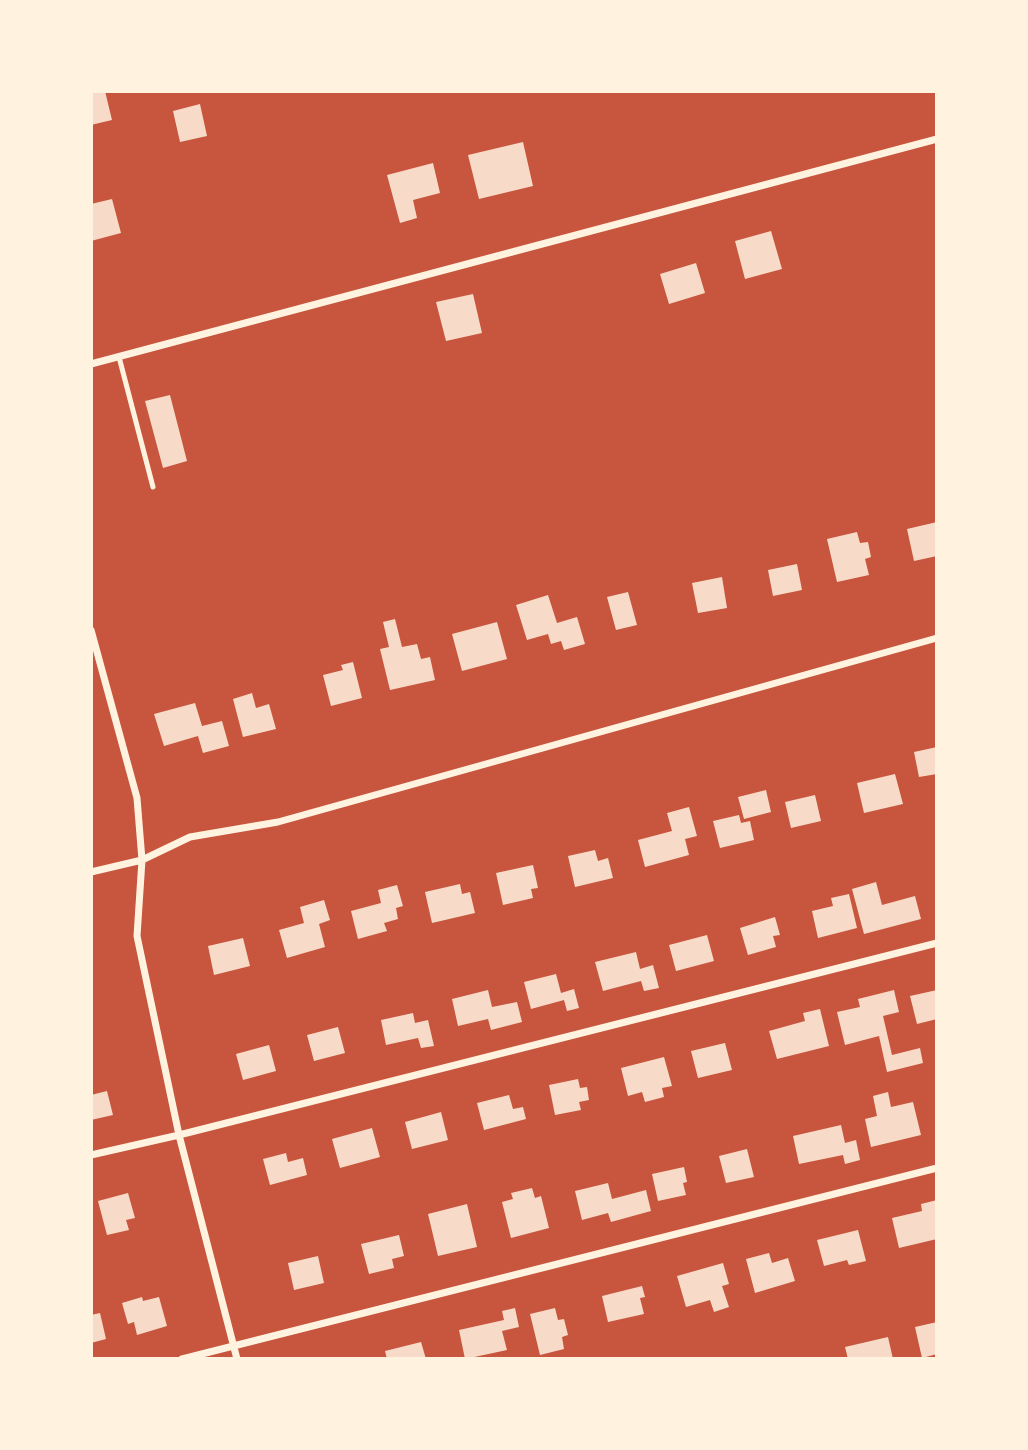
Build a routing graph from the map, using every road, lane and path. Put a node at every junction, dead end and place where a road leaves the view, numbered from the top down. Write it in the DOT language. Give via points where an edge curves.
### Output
graph roads {
  1 [pos="937,139"];
  2 [pos="119,357"];
  3 [pos="91,364"];
  4 [pos="153,487"];
  5 [pos="91,630"];
  6 [pos="937,638"];
  7 [pos="142,860"];
  8 [pos="91,872"];
  9 [pos="937,943"];
  10 [pos="179,1135"];
  11 [pos="91,1155"];
  12 [pos="937,1168"];
  13 [pos="234,1346"];
  14 [pos="182,1359"];
  15 [pos="237,1359"];
  1 -- 2 [label="street"];
  2 -- 3 [label="street"];
  2 -- 4 [label="lane"];
  5 -- 7 [label="street" via="137,798"];
  6 -- 7 [label="street" via="278,822 190,837"];
  7 -- 8 [label="street"];
  7 -- 10 [label="street" via="137,936"];
  9 -- 10 [label="street"];
  10 -- 11 [label="street"];
  10 -- 13 [label="street"];
  12 -- 13 [label="street"];
  13 -- 14 [label="street"];
  13 -- 15 [label="street"];
}
